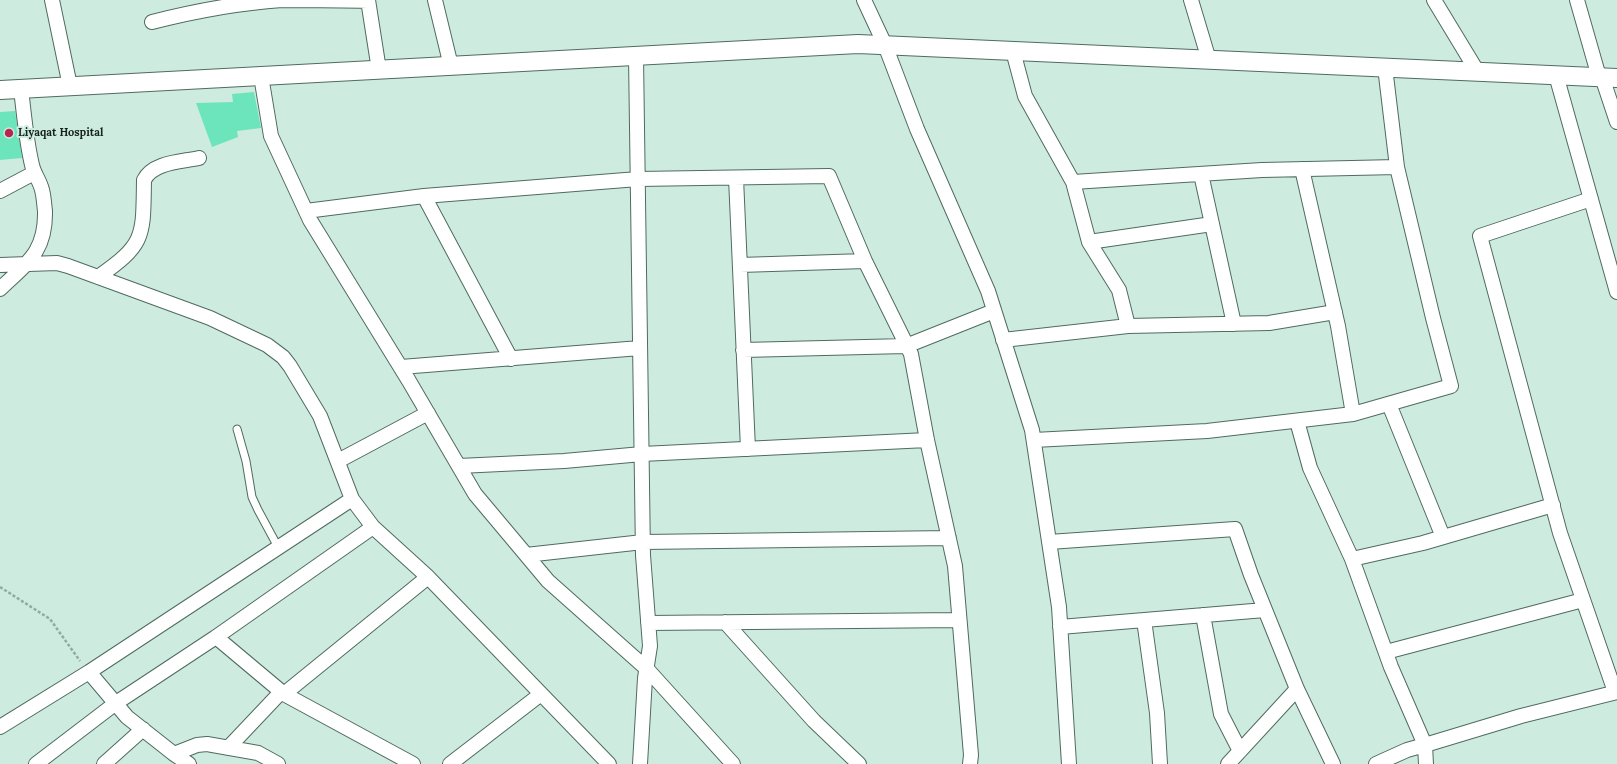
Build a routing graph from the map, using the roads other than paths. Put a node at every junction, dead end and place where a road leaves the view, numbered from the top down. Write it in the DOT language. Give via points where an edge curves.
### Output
graph roads {
  1 [pos="52,0"];
  2 [pos="282,0"];
  3 [pos="319,0"];
  4 [pos="368,0"];
  5 [pos="435,0"];
  6 [pos="864,0"];
  7 [pos="1191,0"];
  8 [pos="1434,0"];
  9 [pos="1577,0"];
  10 [pos="241,2"];
  11 [pos="202,5"];
  12 [pos="152,22"];
  13 [pos="885,45"];
  14 [pos="1013,50"];
  15 [pos="636,56"];
  16 [pos="1209,60"];
  17 [pos="451,66"];
  18 [pos="1385,67"];
  19 [pos="379,70"];
  20 [pos="1477,71"];
  21 [pos="1556,75"];
  22 [pos="261,76"];
  23 [pos="1606,77"];
  24 [pos="70,86"];
  25 [pos="21,89"];
  26 [pos="0,90"];
  27 [pos="1617,122"];
  28 [pos="199,158"];
  29 [pos="1398,167"];
  30 [pos="1302,169"];
  31 [pos="34,173"];
  32 [pos="1201,174"];
  33 [pos="736,178"];
  34 [pos="638,179"];
  35 [pos="1073,182"];
  36 [pos="0,191"];
  37 [pos="424,196"];
  38 [pos="1591,199"];
  39 [pos="306,211"];
  40 [pos="1212,224"];
  41 [pos="1089,242"];
  42 [pos="865,261"];
  43 [pos="27,263"];
  44 [pos="740,265"];
  45 [pos="0,266"];
  46 [pos="98,277"];
  47 [pos="0,289"];
  48 [pos="1617,292"];
  49 [pos="994,311"];
  50 [pos="1335,312"];
  51 [pos="1234,324"];
  52 [pos="1128,326"];
  53 [pos="1004,340"];
  54 [pos="906,346"];
  55 [pos="640,348"];
  56 [pos="743,350"];
  57 [pos="511,359"];
  58 [pos="401,368"];
  59 [pos="1389,404"];
  60 [pos="428,413"];
  61 [pos="1353,414"];
  62 [pos="1297,420"];
  63 [pos="237,429"];
  64 [pos="927,440"];
  65 [pos="1034,440"];
  66 [pos="748,449"];
  67 [pos="642,454"];
  68 [pos="338,461"];
  69 [pos="459,466"];
  70 [pos="352,499"];
  71 [pos="1553,506"];
  72 [pos="373,526"];
  73 [pos="1443,537"];
  74 [pos="949,538"];
  75 [pos="643,542"];
  76 [pos="1049,542"];
  77 [pos="278,547"];
  78 [pos="526,555"];
  79 [pos="1352,559"];
  80 [pos="428,577"];
  81 [pos="1583,600"];
  82 [pos="1265,610"];
  83 [pos="1203,615"];
  84 [pos="959,620"];
  85 [pos="1144,620"];
  86 [pos="725,622"];
  87 [pos="648,623"];
  88 [pos="1060,627"];
  89 [pos="216,637"];
  90 [pos="1386,652"];
  91 [pos="647,669"];
  92 [pos="89,672"];
  93 [pos="1297,689"];
  94 [pos="1616,692"];
  95 [pos="282,693"];
  96 [pos="541,694"];
  97 [pos="116,703"];
  98 [pos="0,727"];
  99 [pos="143,729"];
  100 [pos="1425,745"];
  101 [pos="228,748"];
  102 [pos="1240,751"];
  103 [pos="173,758"];
  104 [pos="36,764"];
  105 [pos="104,764"];
  106 [pos="189,764"];
  107 [pos="278,764"];
  108 [pos="413,764"];
  109 [pos="450,764"];
  110 [pos="609,764"];
  111 [pos="640,764"];
  112 [pos="733,764"];
  113 [pos="859,764"];
  114 [pos="970,764"];
  115 [pos="1069,764"];
  116 [pos="1160,764"];
  117 [pos="1228,764"];
  118 [pos="1333,764"];
  119 [pos="1376,764"];
  120 [pos="1426,764"];
  1 -- 24 [label="street"];
  2 -- 3 [label="street"];
  2 -- 10 [label="street"];
  3 -- 4 [label="street"];
  4 -- 19 [label="street"];
  5 -- 17 [label="street"];
  6 -- 13 [label="street"];
  7 -- 16 [label="street"];
  8 -- 20 [label="street"];
  9 -- 23 [label="street"];
  10 -- 11 [label="street"];
  11 -- 12 [label="street"];
  13 -- 14 [label="street"];
  13 -- 15 [label="street" via="858,44"];
  13 -- 49 [label="street" via="917,129 988,291"];
  14 -- 16 [label="street"];
  14 -- 35 [label="street" via="1025,96"];
  15 -- 17 [label="street"];
  15 -- 34 [label="street"];
  16 -- 18 [label="street"];
  17 -- 19 [label="street"];
  18 -- 20 [label="street"];
  18 -- 29 [label="street"];
  19 -- 22 [label="street"];
  20 -- 21 [label="street"];
  21 -- 23 [label="street"];
  21 -- 38 [label="street"];
  22 -- 24 [label="street"];
  22 -- 39 [label="street" via="271,136"];
  23 -- 27 [label="street"];
  24 -- 25 [label="street"];
  25 -- 26 [label="street"];
  25 -- 31 [label="street"];
  28 -- 46 [label="street" via="160,166 147,175 144,180 142,231 138,241 120,262"];
  29 -- 30 [label="street"];
  29 -- 59 [label="street" via="1451,386"];
  30 -- 32 [label="street"];
  30 -- 50 [label="street"];
  31 -- 36 [label="street"];
  31 -- 43 [label="street" via="44,197 45,224 37,251"];
  32 -- 35 [label="street"];
  32 -- 40 [label="street"];
  33 -- 34 [label="street"];
  33 -- 42 [label="street" via="829,176"];
  33 -- 44 [label="street"];
  34 -- 37 [label="street"];
  34 -- 55 [label="street"];
  35 -- 41 [label="street"];
  37 -- 39 [label="street"];
  37 -- 57 [label="street"];
  38 -- 48 [label="street"];
  38 -- 71 [label="street" via="1480,236"];
  39 -- 58 [label="street"];
  40 -- 41 [label="street"];
  40 -- 51 [label="street"];
  41 -- 52 [label="street" via="1118,290"];
  42 -- 44 [label="street"];
  42 -- 54 [label="street"];
  43 -- 45 [label="street"];
  43 -- 46 [label="street" via="57,263"];
  43 -- 47 [label="street"];
  44 -- 56 [label="street"];
  46 -- 68 [label="street" via="210,318 276,350 290,366 320,416"];
  49 -- 53 [label="street"];
  49 -- 54 [label="street"];
  50 -- 51 [label="street" via="1269,323"];
  50 -- 61 [label="street"];
  51 -- 52 [label="street"];
  52 -- 53 [label="street"];
  53 -- 65 [label="street"];
  54 -- 56 [label="street"];
  54 -- 64 [label="street" via="911,354"];
  55 -- 57 [label="street"];
  55 -- 67 [label="street"];
  56 -- 66 [label="street"];
  57 -- 58 [label="street"];
  58 -- 60 [label="street"];
  59 -- 61 [label="street"];
  59 -- 73 [label="street"];
  60 -- 68 [label="street"];
  60 -- 69 [label="street"];
  61 -- 62 [label="street"];
  62 -- 65 [label="street" via="1207,431"];
  62 -- 79 [label="street" via="1310,468"];
  63 -- 77 [label="lane" via="252,497"];
  64 -- 66 [label="street"];
  64 -- 74 [label="street"];
  65 -- 76 [label="street"];
  66 -- 67 [label="street"];
  67 -- 69 [label="street"];
  67 -- 75 [label="street"];
  68 -- 70 [label="street"];
  69 -- 78 [label="street" via="475,494"];
  70 -- 72 [label="street"];
  70 -- 77 [label="street"];
  71 -- 73 [label="street"];
  71 -- 81 [label="street"];
  72 -- 80 [label="street"];
  72 -- 89 [label="street"];
  73 -- 79 [label="street"];
  74 -- 75 [label="street"];
  74 -- 84 [label="street" via="955,566"];
  75 -- 78 [label="street"];
  75 -- 87 [label="street"];
  76 -- 82 [label="street" via="1235,529"];
  76 -- 88 [label="street"];
  77 -- 92 [label="street"];
  78 -- 91 [label="street" via="548,581"];
  79 -- 90 [label="street"];
  80 -- 95 [label="street"];
  80 -- 96 [label="street"];
  81 -- 90 [label="street"];
  81 -- 94 [label="street"];
  82 -- 83 [label="street"];
  82 -- 93 [label="street"];
  83 -- 85 [label="street"];
  83 -- 102 [label="street" via="1221,714"];
  84 -- 86 [label="street"];
  84 -- 114 [label="street"];
  85 -- 88 [label="street"];
  85 -- 116 [label="street" via="1157,713"];
  86 -- 87 [label="street"];
  86 -- 113 [label="street" via="814,721"];
  87 -- 91 [label="street" via="650,646"];
  88 -- 115 [label="street"];
  89 -- 95 [label="street"];
  89 -- 97 [label="street"];
  90 -- 100 [label="street"];
  91 -- 111 [label="street"];
  91 -- 112 [label="street"];
  92 -- 97 [label="street"];
  92 -- 98 [label="street"];
  93 -- 102 [label="street"];
  93 -- 118 [label="street"];
  94 -- 100 [label="street" via="1520,716"];
  95 -- 101 [label="street"];
  95 -- 108 [label="street"];
  96 -- 109 [label="street"];
  96 -- 110 [label="street"];
  97 -- 99 [label="street" via="127,717"];
  97 -- 104 [label="street"];
  99 -- 103 [label="street"];
  99 -- 105 [label="street"];
  100 -- 119 [label="street"];
  100 -- 120 [label="street"];
  101 -- 103 [label="street" via="202,744"];
  101 -- 107 [label="street" via="258,753"];
  102 -- 117 [label="street"];
  103 -- 106 [label="street"];
}
